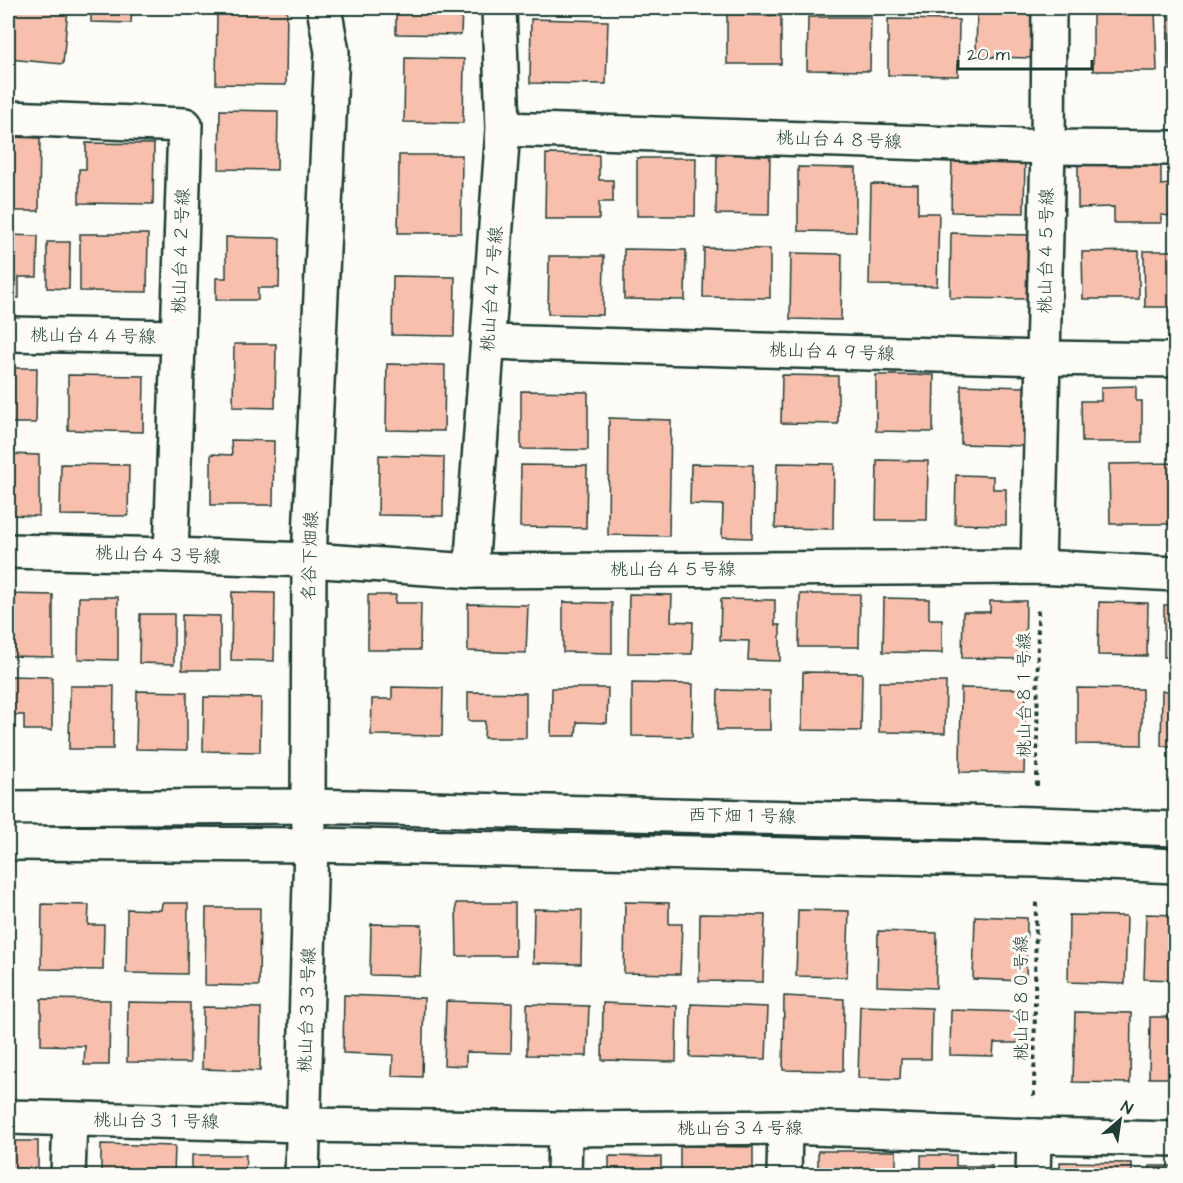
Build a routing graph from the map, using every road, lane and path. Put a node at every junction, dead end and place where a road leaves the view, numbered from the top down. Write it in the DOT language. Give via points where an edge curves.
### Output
graph roads {
  1 [pos="324,8"];
  2 [pos="499,8"];
  3 [pos="1049,8"];
  4 [pos="8,118"];
  5 [pos="503,129"];
  6 [pos="1048,147"];
  7 [pos="1176,148"];
  8 [pos="8,334"];
  9 [pos="178,337"];
  10 [pos="488,342"];
  11 [pos="1043,358"];
  12 [pos="1176,360"];
  13 [pos="8,551"];
  14 [pos="171,555"];
  15 [pos="309,560"];
  16 [pos="1038,567"];
  17 [pos="471,571"];
  18 [pos="1176,574"];
  19 [pos="308,806"];
  20 [pos="8,808"];
  21 [pos="1036,824"];
  22 [pos="1176,829"];
  23 [pos="8,843"];
  24 [pos="311,845"];
  25 [pos="1036,860"];
  26 [pos="1176,866"];
  27 [pos="8,1117"];
  28 [pos="70,1119"];
  29 [pos="304,1125"];
  30 [pos="785,1127"];
  31 [pos="565,1129"];
  32 [pos="1034,1136"];
  33 [pos="1176,1139"];
  34 [pos="68,1176"];
  35 [pos="302,1176"];
  36 [pos="564,1176"];
  37 [pos="784,1176"];
  38 [pos="1033,1176"];
  1 -- 15 [label="street, 名谷下畑線" via="332,52"];
  2 -- 5 [label="street, 桃山台４７号線"];
  3 -- 6 [label="street, 桃山台４５号線"];
  4 -- 9 [label="street, 桃山台４２号線" via="184,125"];
  5 -- 6 [label="street, 桃山台４８号線"];
  5 -- 10 [label="street, 桃山台４７号線"];
  6 -- 7 [label="street, 桃山台４８号線"];
  6 -- 11 [label="street, 桃山台４５号線"];
  8 -- 9 [label="street, 桃山台４４号線"];
  9 -- 14 [label="street, 桃山台４２号線"];
  10 -- 11 [label="street, 桃山台４９号線"];
  10 -- 17 [label="street, 桃山台４７号線"];
  11 -- 12 [label="street, 桃山台４９号線"];
  11 -- 16 [label="street, 桃山台４５号線"];
  13 -- 14 [label="street, 桃山台４３号線"];
  14 -- 15 [label="street, 桃山台４３号線"];
  15 -- 17 [label="street, 桃山台４５号線"];
  15 -- 19 [label="street, 名谷下畑線"];
  16 -- 17 [label="street, 桃山台４５号線"];
  16 -- 18 [label="street, 桃山台４５号線"];
  16 -- 21 [label="path, 桃山台８１号線"];
  19 -- 20 [label="street"];
  19 -- 21 [label="street, 西下畑１号線"];
  19 -- 24 [label="street, 名谷下畑線"];
  21 -- 22 [label="street, 西下畑１号線"];
  23 -- 24 [label="street"];
  24 -- 25 [label="street, 西下畑１号線"];
  24 -- 29 [label="street, 桃山台３３号線"];
  25 -- 26 [label="street, 西下畑１号線"];
  25 -- 32 [label="path, 桃山台８０号線"];
  27 -- 28 [label="street, 桃山台３１号線"];
  28 -- 29 [label="street, 桃山台３１号線"];
  28 -- 34 [label="street"];
  29 -- 31 [label="street, 桃山台３４号線"];
  29 -- 35 [label="street, 桃山台３３号線"];
  30 -- 31 [label="street, 桃山台３４号線"];
  30 -- 32 [label="street, 桃山台３４号線"];
  30 -- 37 [label="street"];
  31 -- 36 [label="street"];
  32 -- 33 [label="street, 桃山台３４号線"];
  32 -- 38 [label="street"];
}
